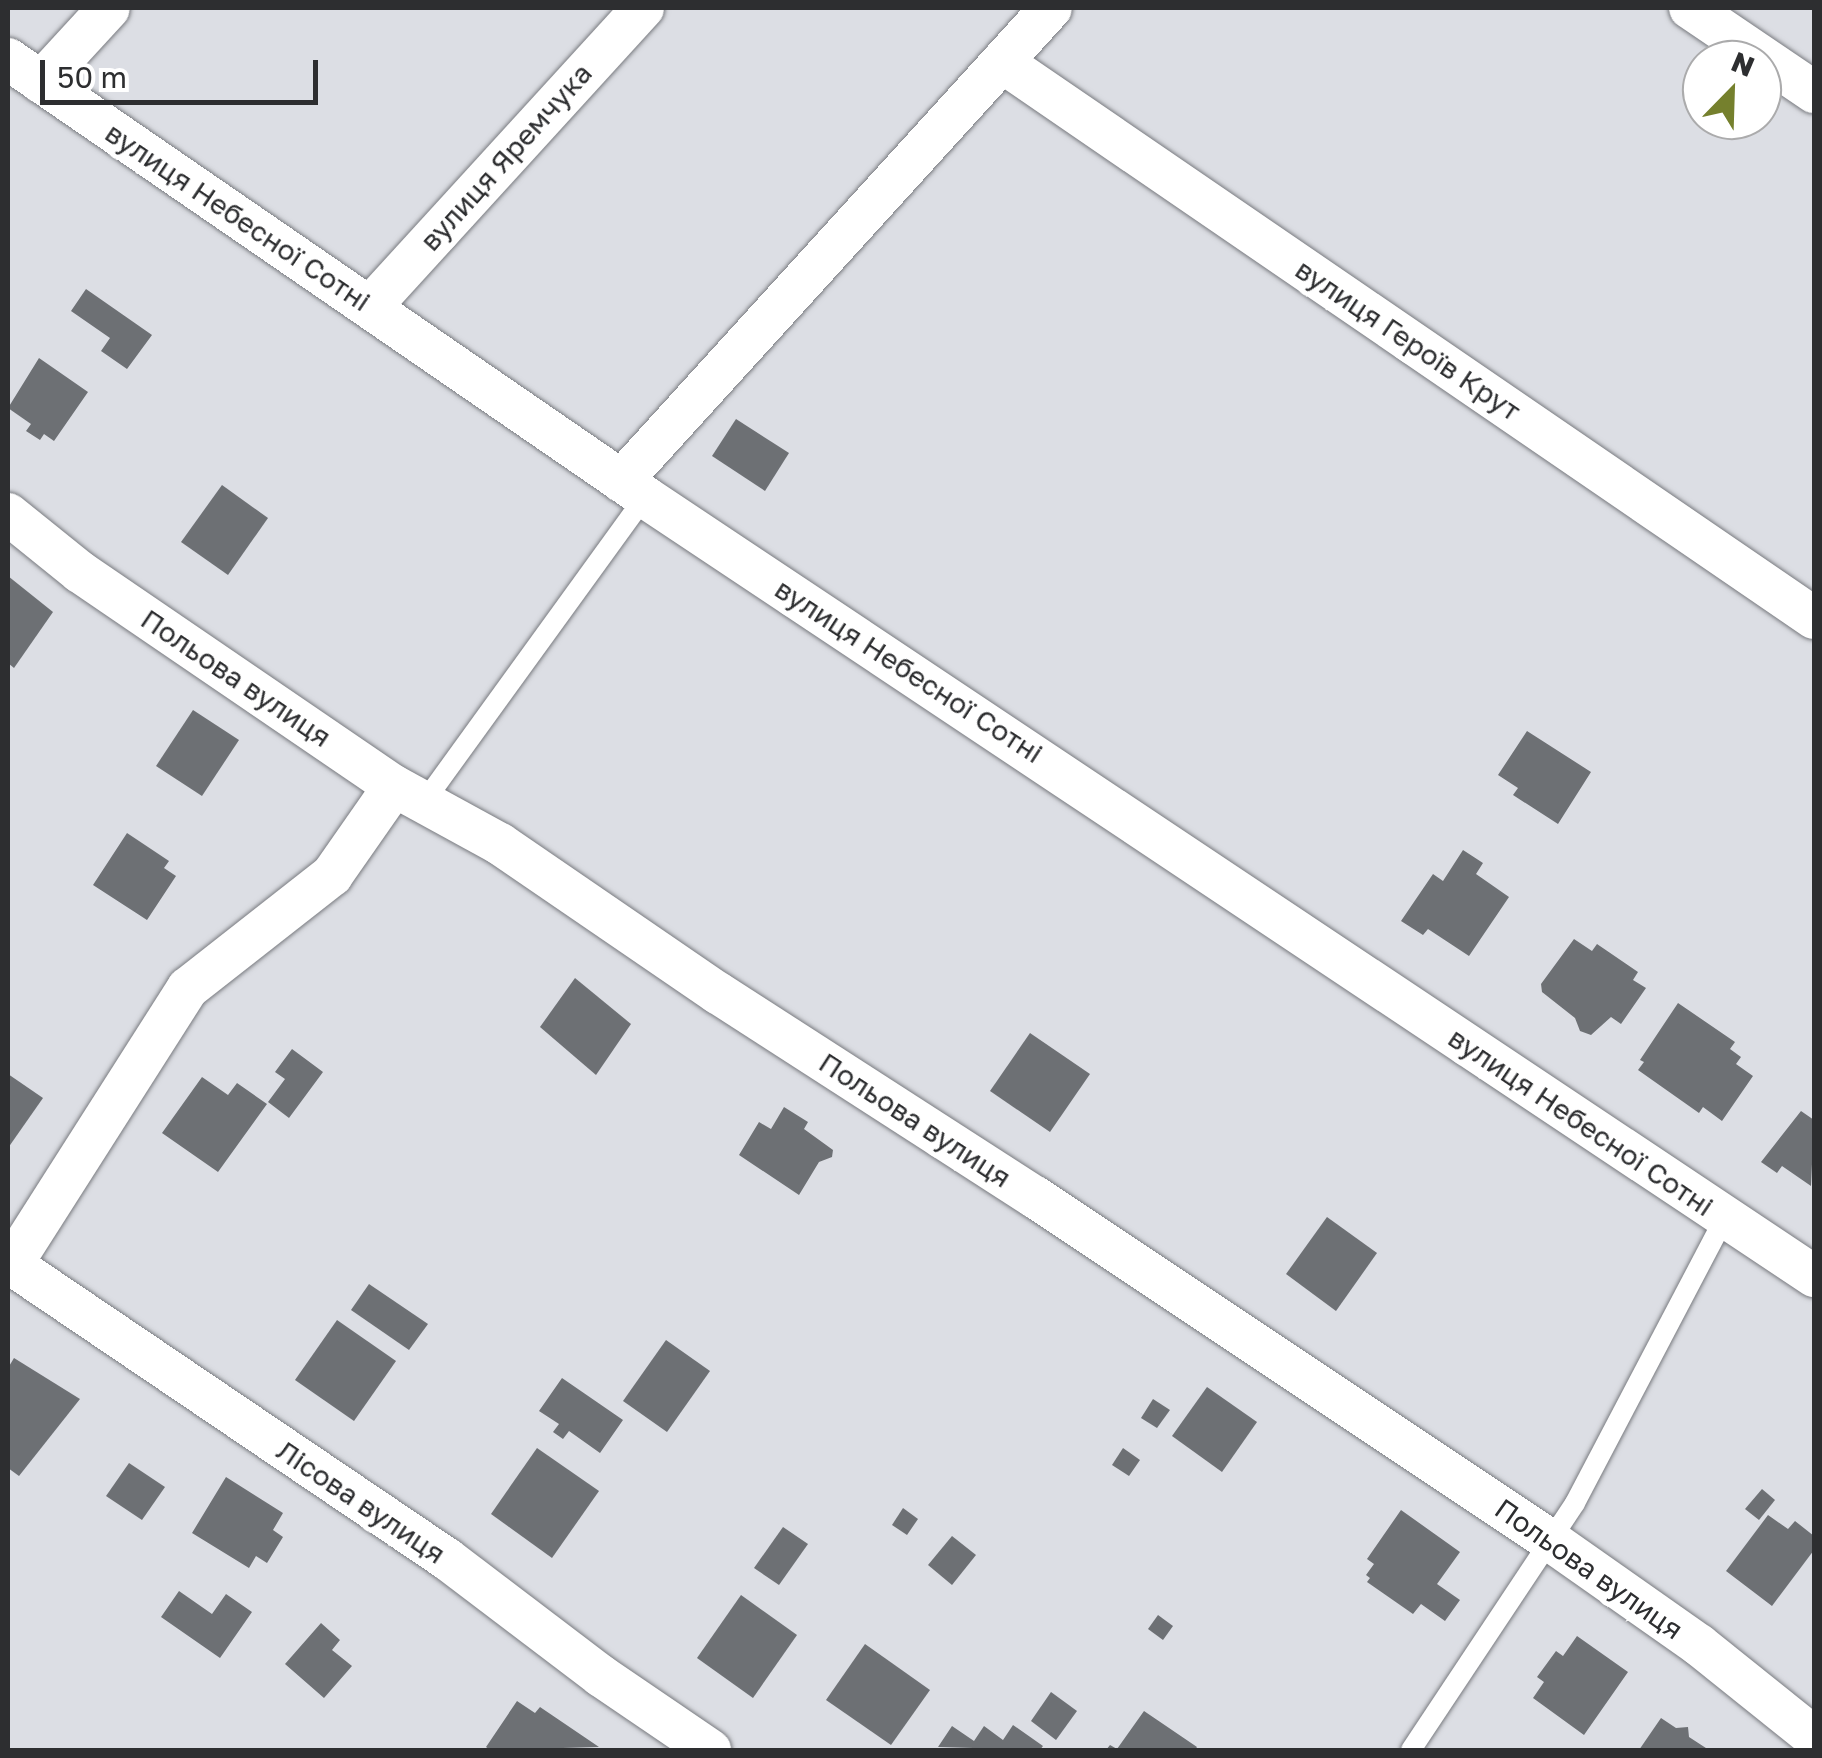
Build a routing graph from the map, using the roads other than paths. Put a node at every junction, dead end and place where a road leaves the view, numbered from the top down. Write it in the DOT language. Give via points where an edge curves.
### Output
graph roads {
  1 [pos="109,8"];
  2 [pos="643,8"];
  3 [pos="1051,8"];
  4 [pos="1690,8"];
  5 [pos="1002,62"];
  6 [pos="24,70"];
  7 [pos="1814,92"];
  8 [pos="370,308"];
  9 [pos="633,490"];
  10 [pos="8,514"];
  11 [pos="1814,618"];
  12 [pos="409,794"];
  13 [pos="1724,1218"];
  14 [pos="9,1266"];
  15 [pos="1814,1276"];
  16 [pos="1551,1541"];
  17 [pos="1814,1737"];
  18 [pos="710,1750"];
  19 [pos="1411,1750"];
  1 -- 6 [label="street"];
  2 -- 8 [label="street, вулиця Яремчука"];
  3 -- 5 [label="street"];
  4 -- 7 [label="street"];
  5 -- 9 [label="street"];
  5 -- 11 [label="street, вулиця Героїв Крут"];
  6 -- 8 [label="street, вулиця Небесної Сотні"];
  8 -- 9 [label="street, вулиця Небесної Сотні"];
  9 -- 12 [label="lane"];
  9 -- 13 [label="street, вулиця Небесної Сотні"];
  10 -- 12 [label="street, Польова вулиця" via="80,572"];
  12 -- 14 [label="street" via="332,875 188,988"];
  12 -- 16 [label="street, Польова вулиця" via="500,844"];
  13 -- 15 [label="street, вулиця Небесної Сотні"];
  13 -- 16 [label="lane"];
  14 -- 18 [label="street, Лісова вулиця" via="447,1559"];
  16 -- 17 [label="street, Польова вулиця" via="1699,1645"];
  16 -- 19 [label="lane"];
}
